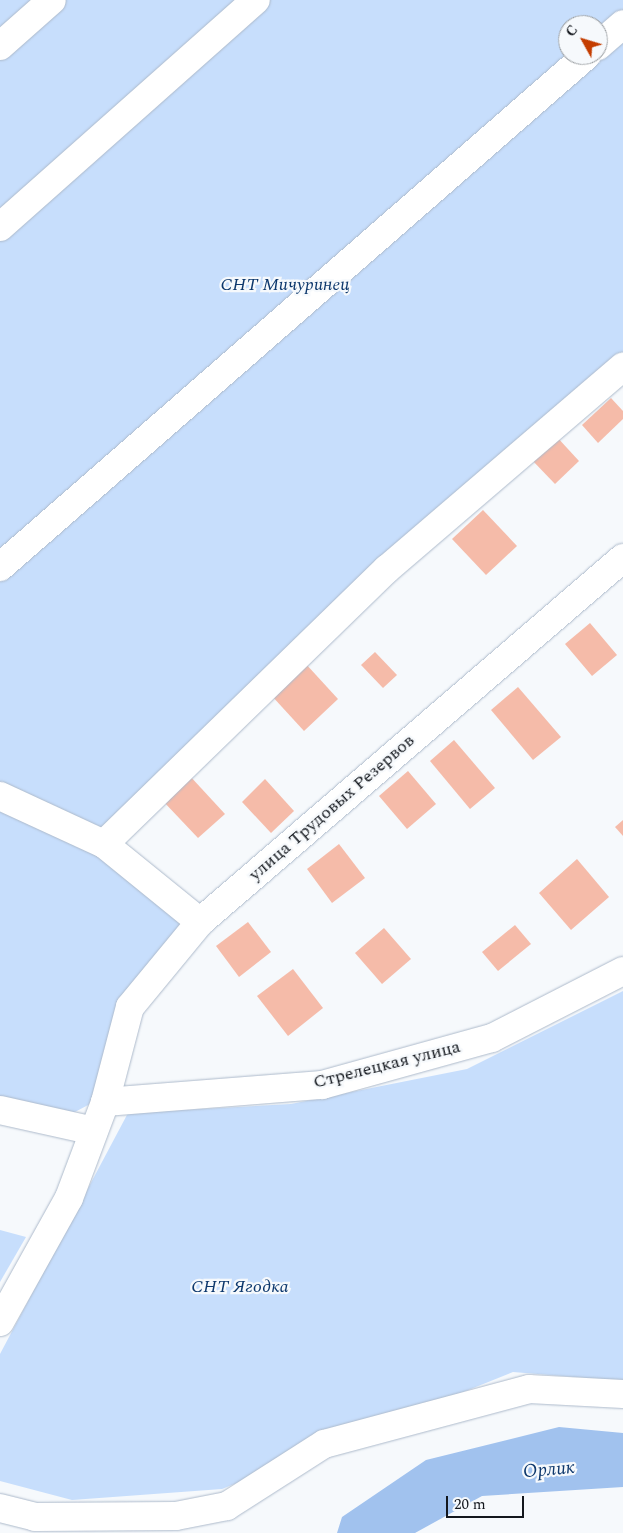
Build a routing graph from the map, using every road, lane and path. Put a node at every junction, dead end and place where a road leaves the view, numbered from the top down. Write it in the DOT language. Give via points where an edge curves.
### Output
graph roads {
  1 [pos="52,0"];
  2 [pos="256,0"];
  3 [pos="623,24"];
  4 [pos="608,37"];
  5 [pos="0,46"];
  6 [pos="576,65"];
  7 [pos="0,227"];
  8 [pos="623,367"];
  9 [pos="623,558"];
  10 [pos="0,567"];
  11 [pos="0,796"];
  12 [pos="104,844"];
  13 [pos="200,922"];
  14 [pos="623,971"];
  15 [pos="105,1102"];
  16 [pos="0,1110"];
  17 [pos="94,1131"];
  18 [pos="0,1322"];
  19 [pos="623,1394"];
  20 [pos="0,1508"];
  1 -- 5 [label="street"];
  2 -- 7 [label="street"];
  3 -- 4 [label="street"];
  6 -- 10 [label="street"];
  8 -- 12 [label="street" via="387,569"];
  9 -- 13 [label="street, улица Трудовых Резервов"];
  11 -- 12 [label="street"];
  12 -- 13 [label="street"];
  13 -- 15 [label="street, улица Трудовых Резервов" via="130,1007"];
  14 -- 15 [label="street, Стрелецкая улица" via="492,1038 322,1085"];
  15 -- 17 [label="street, улица Трудовых Резервов"];
  16 -- 17 [label="street"];
  17 -- 18 [label="street, улица Трудовых Резервов" via="69,1198"];
  19 -- 20 [label="street" via="529,1389 324,1444 227,1506 176,1516 35,1517"];
}
